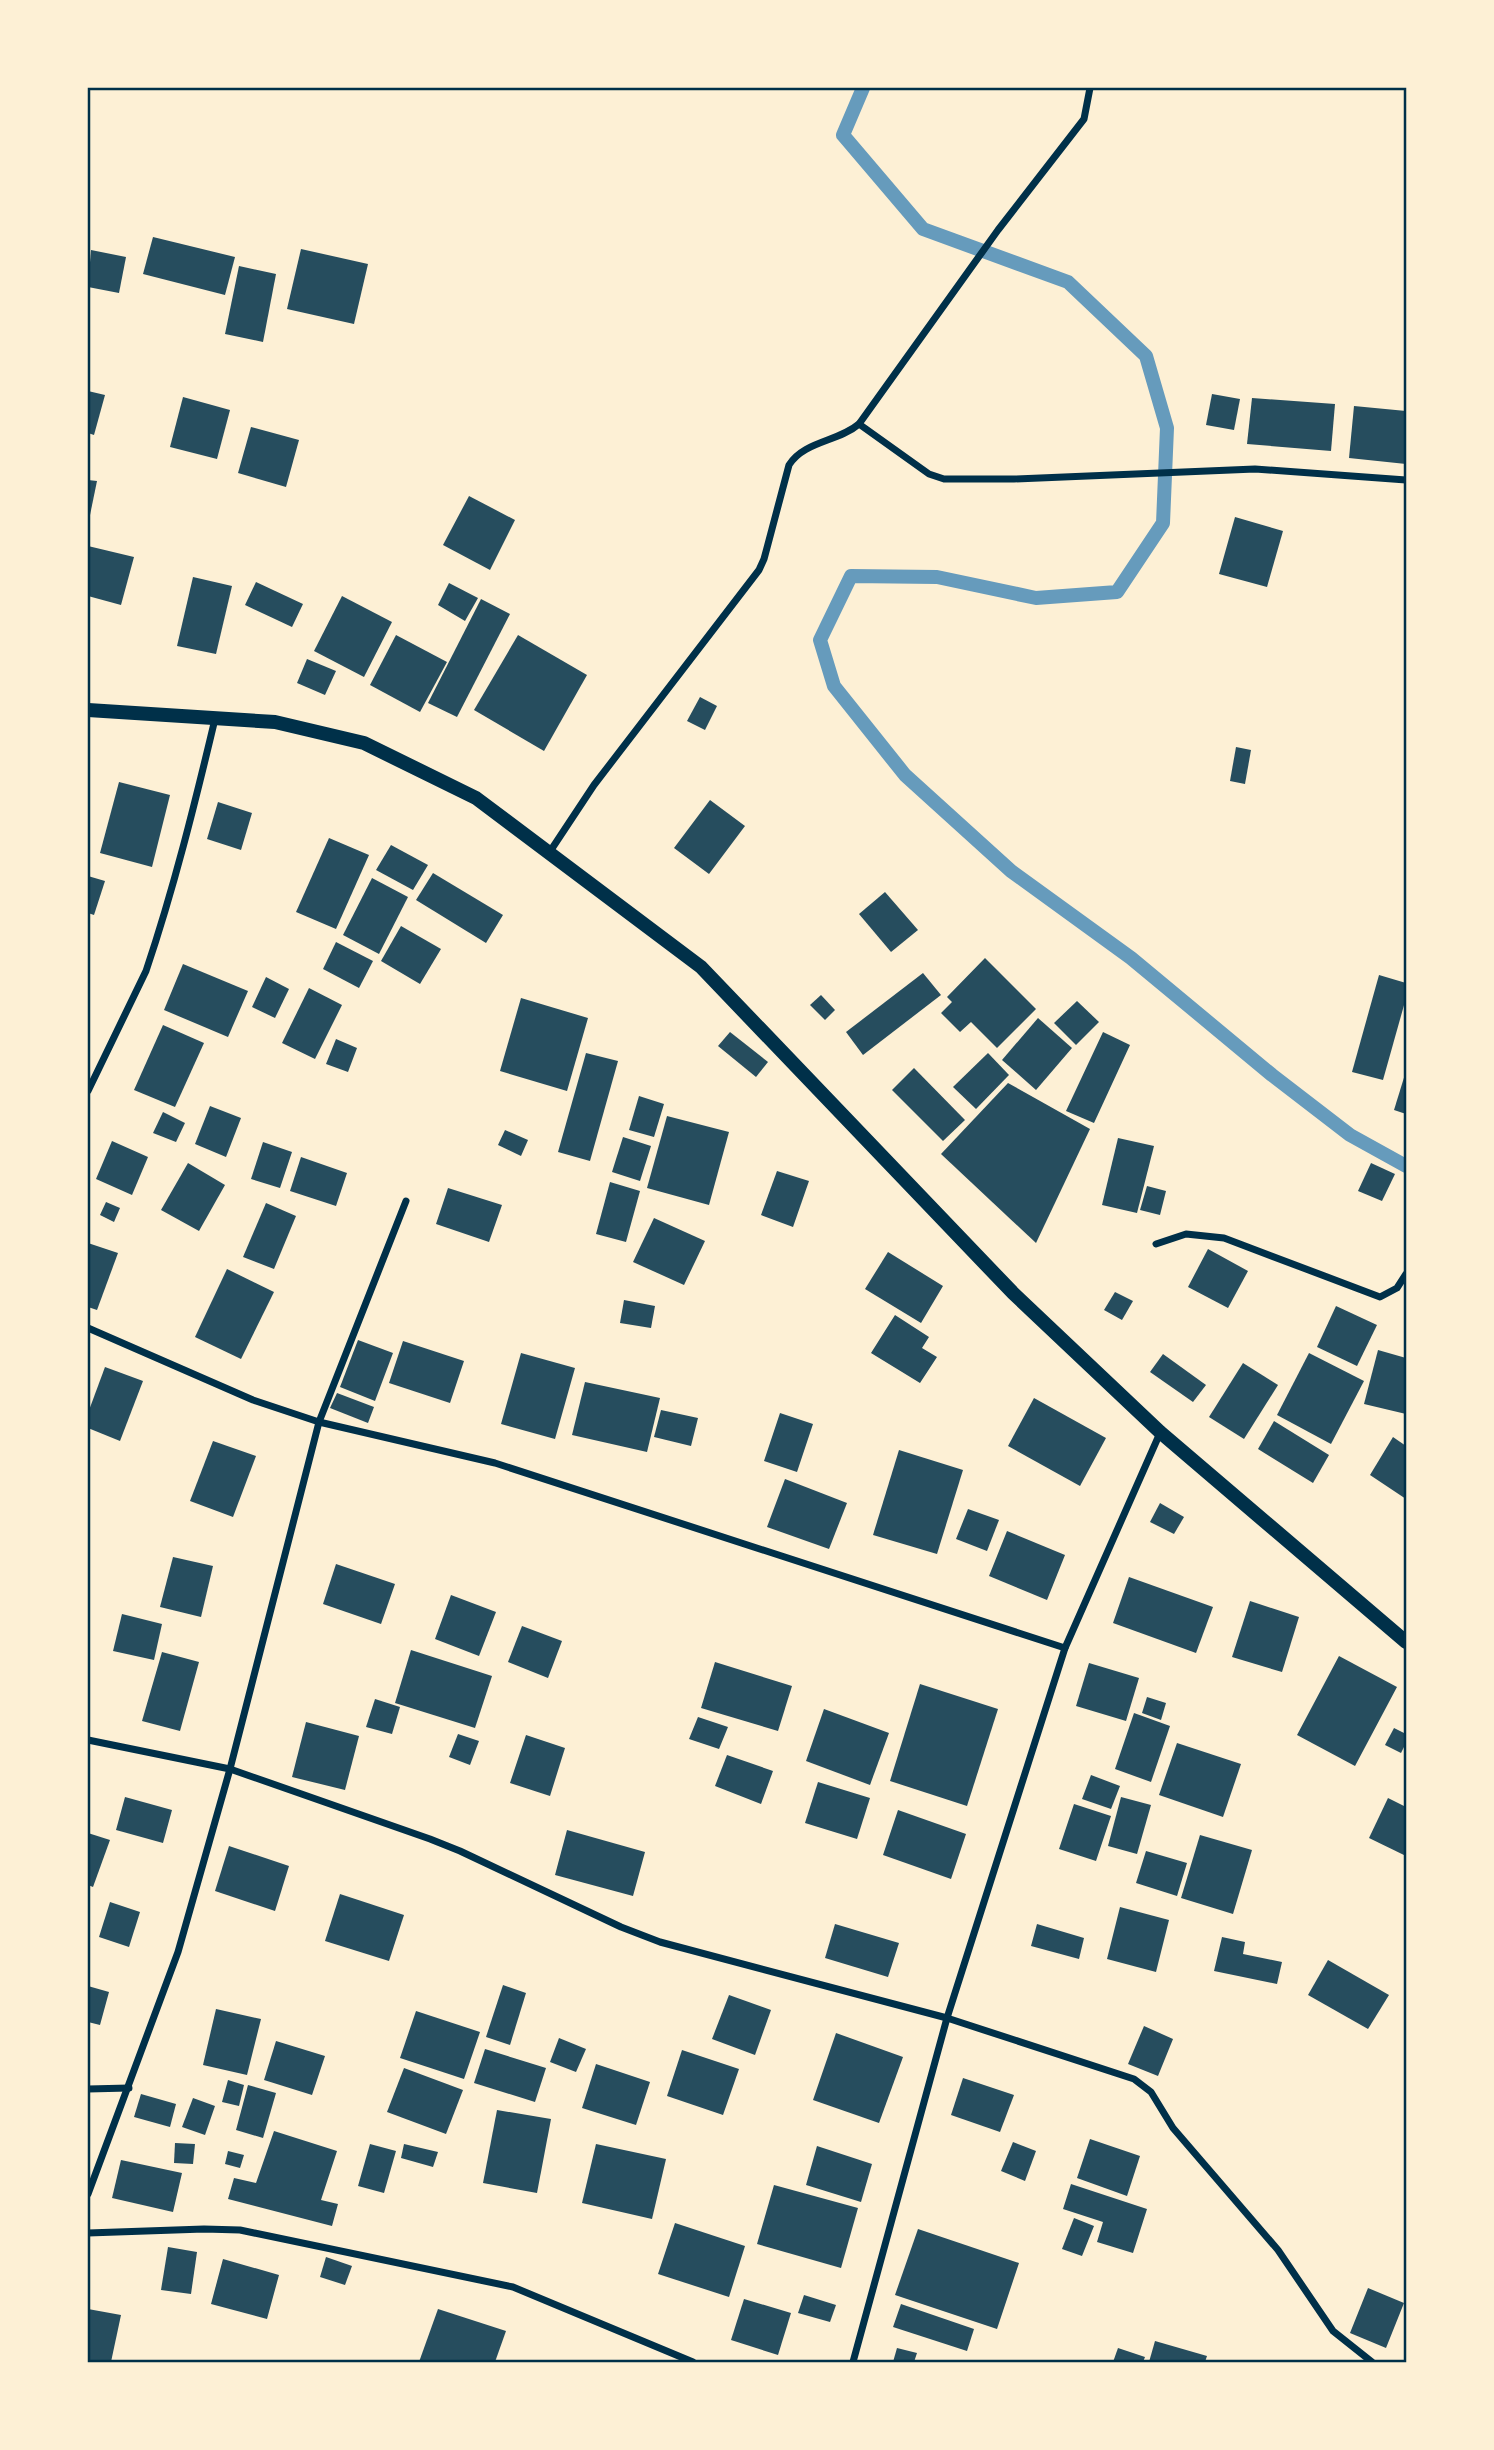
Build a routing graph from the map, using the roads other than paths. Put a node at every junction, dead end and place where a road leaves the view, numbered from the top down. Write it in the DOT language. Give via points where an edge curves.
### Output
graph roads {
  1 [pos="1090,88"];
  2 [pos="859,424"];
  3 [pos="1406,481"];
  4 [pos="88,710"];
  5 [pos="215,718"];
  6 [pos="549,853"];
  7 [pos="88,1091"];
  8 [pos="406,1202"];
  9 [pos="1156,1244"];
  10 [pos="1406,1274"];
  11 [pos="88,1328"];
  12 [pos="319,1422"];
  13 [pos="1160,1432"];
  14 [pos="1406,1642"];
  15 [pos="1065,1648"];
  16 [pos="88,1740"];
  17 [pos="230,1769"];
  18 [pos="947,2018"];
  19 [pos="129,2088"];
  20 [pos="88,2089"];
  21 [pos="88,2194"];
  22 [pos="88,2233"];
  23 [pos="692,2362"];
  24 [pos="853,2362"];
  25 [pos="1372,2362"];
  1 -- 2 [label="street" via="1084,119"];
  2 -- 3 [label="street" via="929,474 944,479 1255,469"];
  2 -- 6 [label="street" via="848,434 794,457 759,570 594,785"];
  4 -- 5 [label="main road"];
  5 -- 6 [label="main road" via="275,722 364,743 476,798"];
  5 -- 7 [label="street" via="189,828 146,971"];
  6 -- 13 [label="main road" via="701,967 1013,1293"];
  8 -- 12 [label="street"];
  9 -- 10 [label="street" via="1186,1234 1224,1238 1380,1297 1397,1288"];
  11 -- 12 [label="street" via="253,1400"];
  12 -- 15 [label="street" via="495,1463"];
  12 -- 17 [label="street"];
  13 -- 14 [label="main road"];
  13 -- 15 [label="street"];
  15 -- 18 [label="street"];
  16 -- 17 [label="street"];
  17 -- 18 [label="street" via="450,1847 660,1942"];
  17 -- 19 [label="street" via="178,1952"];
  18 -- 24 [label="street"];
  18 -- 25 [label="street" via="1134,2079 1151,2092 1173,2128 1278,2250 1333,2331"];
  19 -- 20 [label="street"];
  19 -- 21 [label="street"];
  22 -- 23 [label="street" via="240,2230 513,2287"];
}
